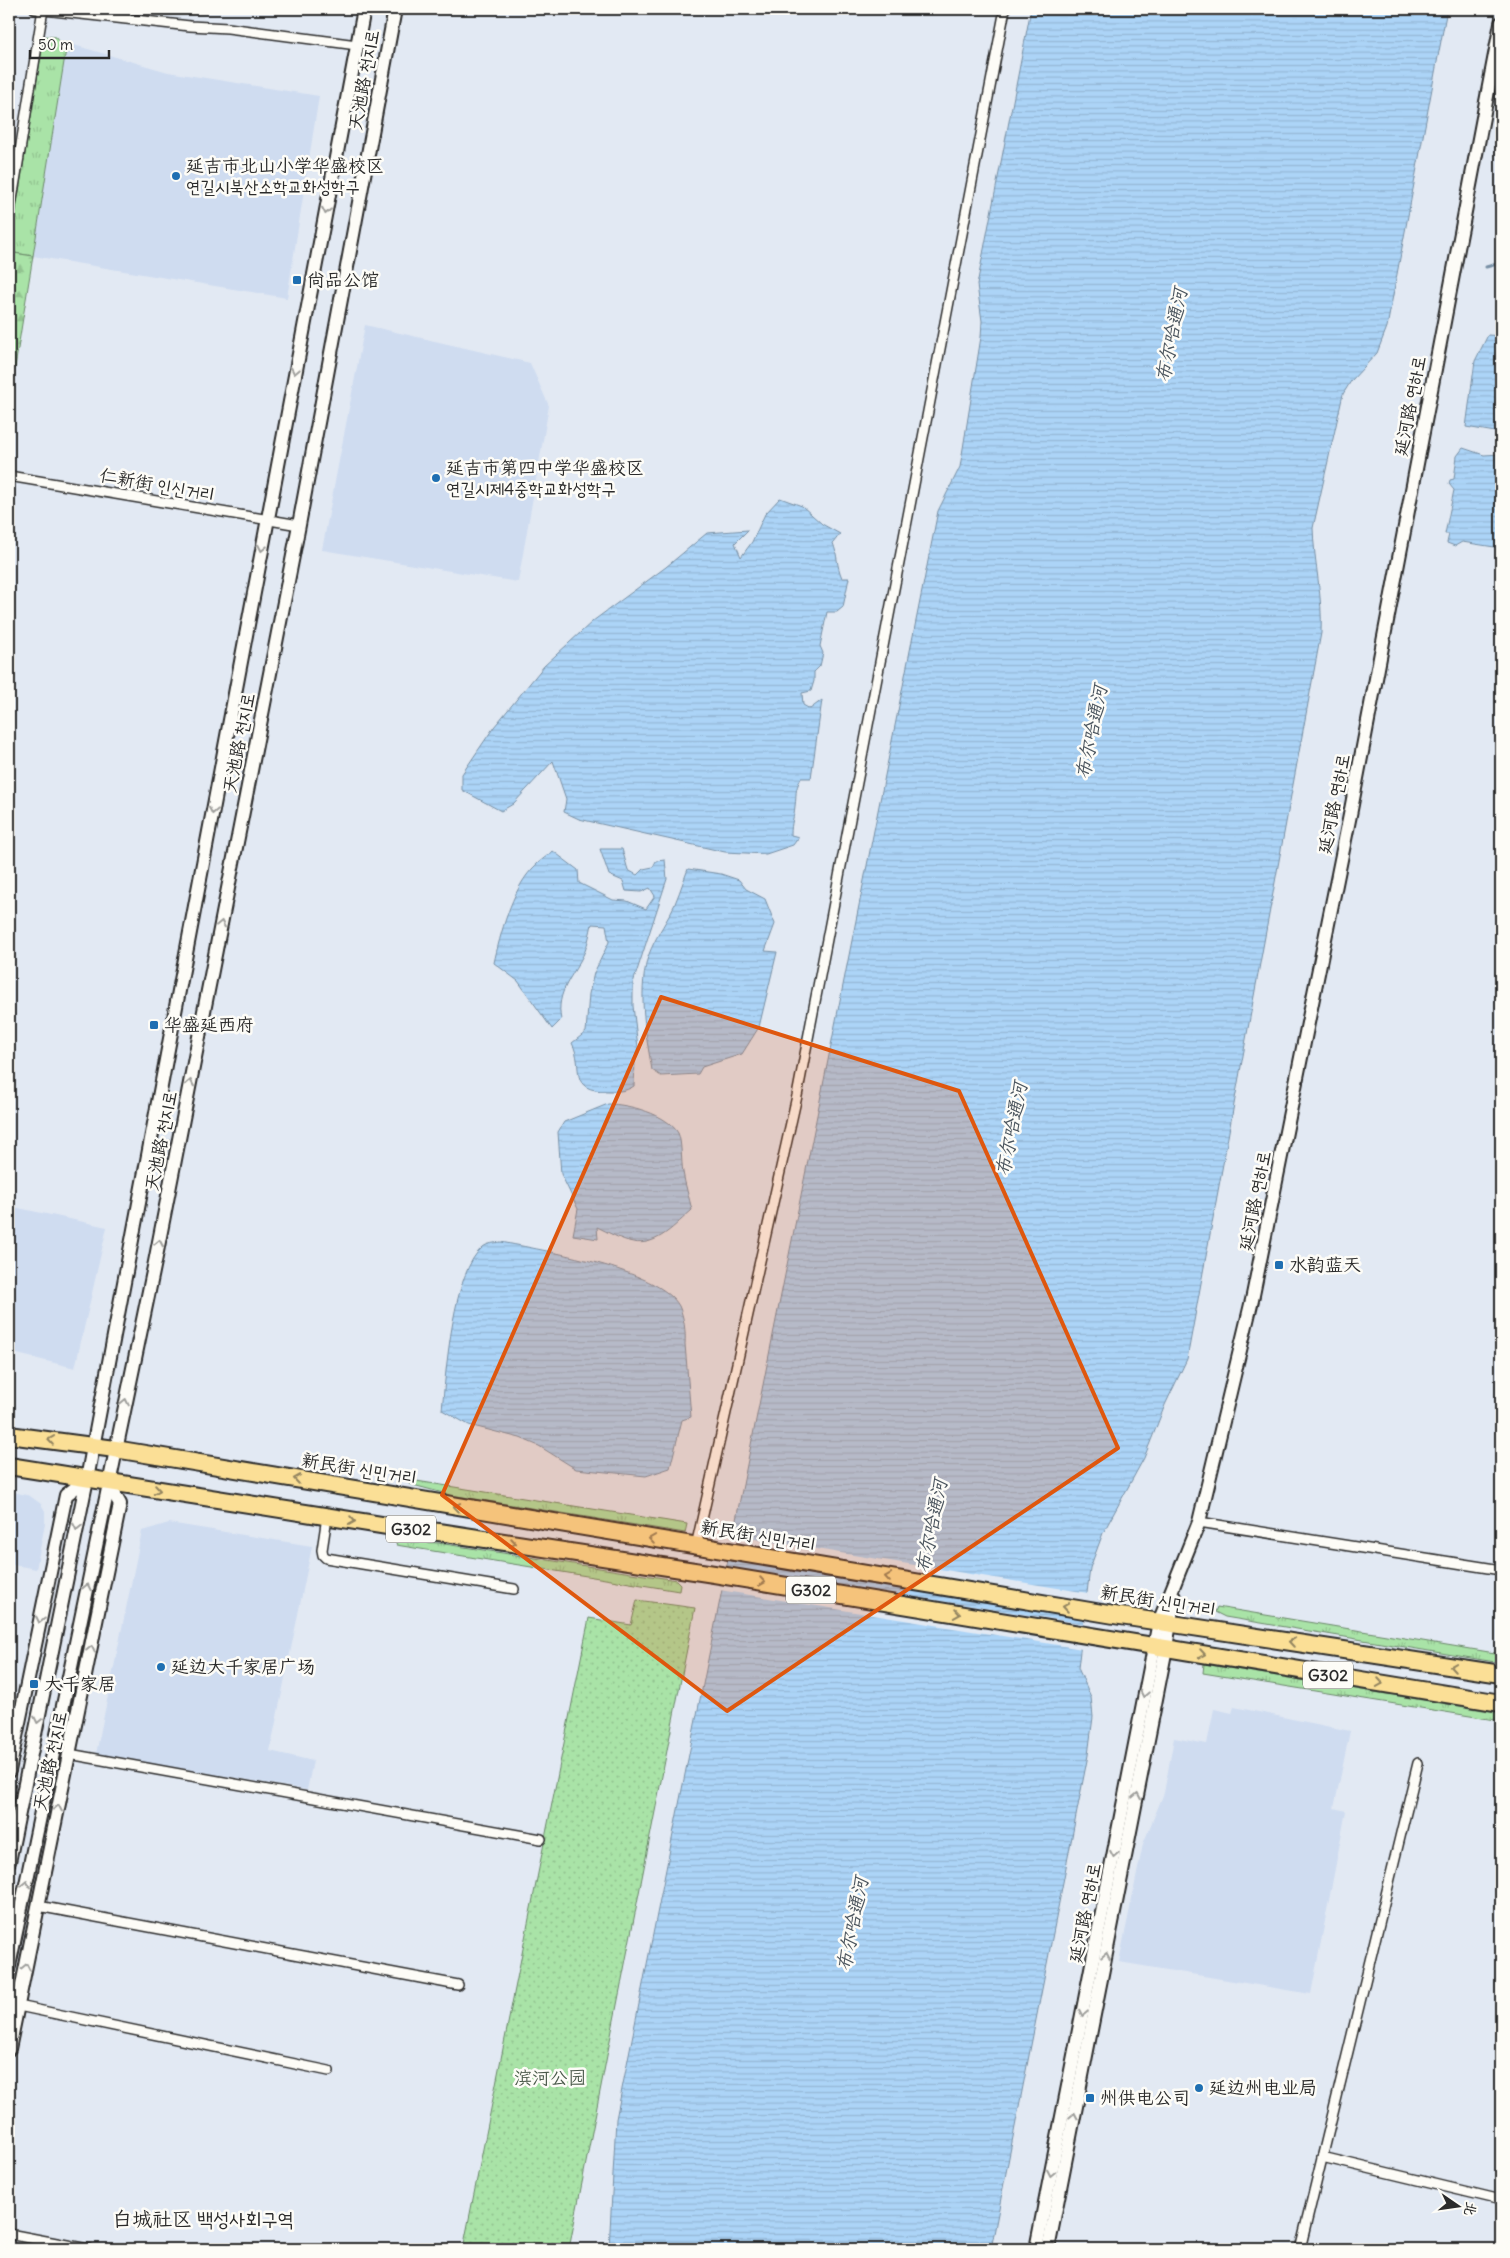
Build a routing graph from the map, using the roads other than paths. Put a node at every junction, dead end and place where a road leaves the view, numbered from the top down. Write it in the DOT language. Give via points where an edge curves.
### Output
graph roads {
  1 [pos="40,9"];
  2 [pos="364,9"];
  3 [pos="395,9"];
  4 [pos="1005,9"];
  5 [pos="1501,22"];
  6 [pos="357,45"];
  7 [pos="9,218"];
  8 [pos="9,476"];
  9 [pos="268,520"];
  10 [pos="299,525"];
  11 [pos="9,1434"];
  12 [pos="93,1446"];
  13 [pos="115,1449"];
  14 [pos="9,1466"];
  15 [pos="87,1479"];
  16 [pos="108,1483"];
  17 [pos="327,1517"];
  18 [pos="1198,1522"];
  19 [pos="692,1546"];
  20 [pos="1501,1570"];
  21 [pos="684,1571"];
  22 [pos="514,1589"];
  23 [pos="1165,1623"];
  24 [pos="1160,1647"];
  25 [pos="1501,1674"];
  26 [pos="1501,1703"];
  27 [pos="69,1754"];
  28 [pos="1418,1763"];
  29 [pos="9,1771"];
  30 [pos="541,1839"];
  31 [pos="9,1862"];
  32 [pos="38,1906"];
  33 [pos="9,1966"];
  34 [pos="458,1984"];
  35 [pos="13,2005"];
  36 [pos="9,2049"];
  37 [pos="329,2071"];
  38 [pos="1322,2157"];
  39 [pos="1501,2200"];
  40 [pos="9,2234"];
  41 [pos="88,2249"];
  42 [pos="1036,2249"];
  43 [pos="1048,2249"];
  44 [pos="1300,2249"];
  1 -- 6 [label="street"];
  1 -- 7 [label="street"];
  2 -- 6 [label="main road, 天池路 천지로"];
  3 -- 10 [label="main road, 天池路 천지로"];
  4 -- 19 [label="street" via="796,1096"];
  5 -- 18 [label="main road, 延河路 연하로" via="1348,824 1252,1300"];
  6 -- 9 [label="main road, 天池路 천지로, one-way"];
  8 -- 9 [label="street, 仁新街 인신거리"];
  9 -- 10 [label="street, 仁新街 인신거리"];
  9 -- 12 [label="main road, 天池路 천지로, one-way"];
  13 -- 10 [label="main road, 天池路 천지로, one-way" via="155,1262"];
  12 -- 11 [label="highway, 新民街 신민거리 / G302, one-way"];
  12 -- 13 [label="highway, 新民街 신민거리 / G302"];
  12 -- 15 [label="main road, 天池路 천지로"];
  13 -- 16 [label="main road, 天池路 천지로"];
  19 -- 13 [label="highway, 新民街 신민거리 / G302, one-way"];
  14 -- 15 [label="highway, G302"];
  15 -- 16 [label="highway, G302"];
  15 -- 29 [label="main road, one-way" via="66,1495"];
  15 -- 31 [label="main road, 天池路 천지로, one-way"];
  16 -- 17 [label="highway, G302, one-way"];
  27 -- 16 [label="main road, 天池路 천지로, one-way" via="120,1504"];
  33 -- 16 [label="main road, 天池路 천지로, one-way"];
  17 -- 21 [label="highway, G302, one-way"];
  17 -- 22 [label="street" via="322,1550 326,1558"];
  18 -- 20 [label="street"];
  18 -- 23 [label="main road, 延河路 연하로" via="1174,1585"];
  19 -- 21 [label="highway"];
  23 -- 19 [label="highway, 新民街 신민거리 / G302, one-way"];
  21 -- 24 [label="highway, G302, one-way"];
  23 -- 24 [label="main road, 延河路 연하로"];
  25 -- 23 [label="highway, 新民街 신민거리 / G302, one-way"];
  24 -- 26 [label="highway, G302, one-way"];
  24 -- 42 [label="main road, 延河路 연하로, one-way"];
  43 -- 24 [label="main road, 延河路 연하로, one-way"];
  27 -- 30 [label="street"];
  32 -- 27 [label="main road, 天池路 천지로, one-way"];
  28 -- 38 [label="street"];
  32 -- 34 [label="street"];
  35 -- 32 [label="main road, 天池路 천지로, one-way"];
  35 -- 36 [label="main road, 天池路 천지로"];
  35 -- 37 [label="street"];
  38 -- 39 [label="street"];
  38 -- 44 [label="street"];
  40 -- 41 [label="street"];
}
